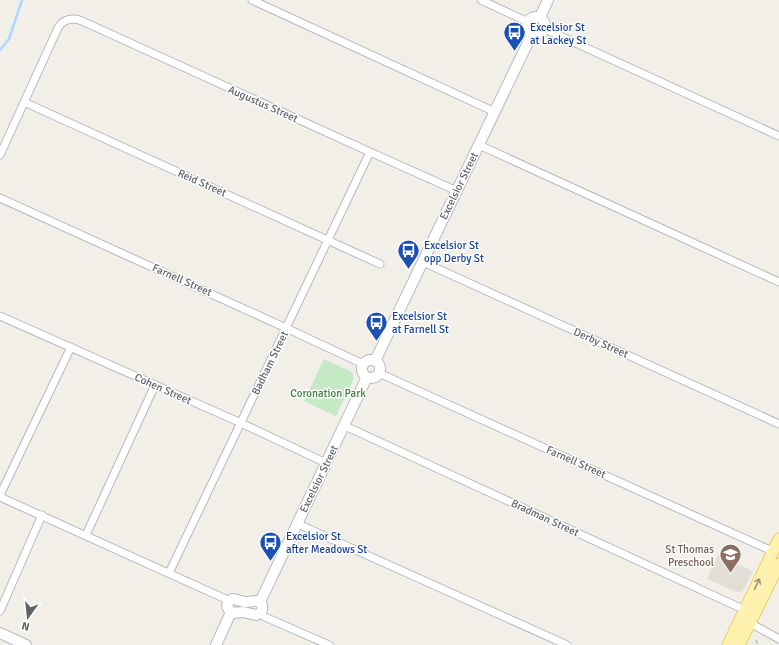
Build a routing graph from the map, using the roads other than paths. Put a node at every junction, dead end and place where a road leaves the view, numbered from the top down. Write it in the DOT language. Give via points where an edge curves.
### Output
graph roads {
  1 [pos="252,0"];
  2 [pos="481,0"];
  3 [pos="548,0"];
  4 [pos="540,17"];
  5 [pos="528,22"];
  6 [pos="545,29"];
  7 [pos="532,34"];
  8 [pos="24,102"];
  9 [pos="495,112"];
  10 [pos="779,136"];
  11 [pos="479,145"];
  12 [pos="370,152"];
  13 [pos="0,155"];
  14 [pos="457,191"];
  15 [pos="0,198"];
  16 [pos="328,240"];
  17 [pos="423,262"];
  18 [pos="380,264"];
  19 [pos="779,282"];
  20 [pos="0,316"];
  21 [pos="286,328"];
  22 [pos="71,347"];
  23 [pos="375,361"];
  24 [pos="363,364"];
  25 [pos="379,373"];
  26 [pos="367,377"];
  27 [pos="155,385"];
  28 [pos="241,423"];
  29 [pos="779,424"];
  30 [pos="345,426"];
  31 [pos="326,463"];
  32 [pos="0,496"];
  33 [pos="42,515"];
  34 [pos="298,524"];
  35 [pos="86,535"];
  36 [pos="779,539"];
  37 [pos="772,552"];
  38 [pos="779,564"];
  39 [pos="169,573"];
  40 [pos="230,601"];
  41 [pos="260,602"];
  42 [pos="745,610"];
  43 [pos="0,611"];
  44 [pos="231,612"];
  45 [pos="260,613"];
  46 [pos="750,623"];
  47 [pos="0,624"];
  48 [pos="0,633"];
  49 [pos="779,639"];
  50 [pos="26,645"];
  51 [pos="216,645"];
  52 [pos="329,645"];
  53 [pos="567,645"];
  54 [pos="728,645"];
  55 [pos="739,645"];
  1 -- 9 [label="street"];
  2 -- 5 [label="street"];
  3 -- 4 [label="street"];
  4 -- 5 [label="street" via="534,17"];
  4 -- 6 [label="street" via="544,21"];
  5 -- 7 [label="street" via="528,30"];
  6 -- 7 [label="street" via="541,33"];
  6 -- 10 [label="street"];
  7 -- 9 [label="street, Excelsior Street"];
  8 -- 12 [label="street, Augustus Street" via="58,28 62,22 78,19"];
  8 -- 13 [label="street"];
  8 -- 16 [label="street, Reid Street"];
  9 -- 11 [label="street, Excelsior Street"];
  11 -- 14 [label="street, Excelsior Street"];
  11 -- 19 [label="street"];
  12 -- 14 [label="street, Augustus Street"];
  12 -- 16 [label="street, Badham Street"];
  14 -- 17 [label="street, Excelsior Street"];
  15 -- 21 [label="street, Farnell Street"];
  16 -- 18 [label="street, Reid Street"];
  16 -- 21 [label="street, Badham Street"];
  17 -- 23 [label="street, Excelsior Street"];
  17 -- 29 [label="street, Derby Street"];
  20 -- 22 [label="street, Cohen Street"];
  21 -- 24 [label="street, Farnell Street"];
  21 -- 28 [label="street, Badham Street"];
  22 -- 27 [label="street, Cohen Street"];
  22 -- 32 [label="street"];
  23 -- 24 [label="street" via="367,360"];
  23 -- 25 [label="street" via="379,365"];
  24 -- 26 [label="street" via="362,370"];
  25 -- 26 [label="street" via="375,377"];
  25 -- 37 [label="street, Farnell Street"];
  26 -- 30 [label="street, Excelsior Street"];
  27 -- 28 [label="street, Cohen Street"];
  27 -- 35 [label="street"];
  28 -- 31 [label="street, Cohen Street"];
  28 -- 39 [label="street, Badham Street"];
  30 -- 31 [label="street, Excelsior Street"];
  30 -- 42 [label="street, Bradman Street"];
  31 -- 34 [label="street, Excelsior Street"];
  32 -- 33 [label="street"];
  33 -- 35 [label="street"];
  33 -- 43 [label="street"];
  34 -- 41 [label="street, Excelsior Street"];
  34 -- 53 [label="street"];
  35 -- 39 [label="street"];
  36 -- 37 [label="main road"];
  42 -- 37 [label="main road, one-way"];
  38 -- 46 [label="main road"];
  39 -- 40 [label="street"];
  40 -- 41 [label="street" via="234,599"];
  40 -- 44 [label="street" via="227,608"];
  41 -- 45 [label="street"];
  42 -- 54 [label="main road"];
  44 -- 45 [label="street" via="254,615"];
  44 -- 51 [label="street"];
  45 -- 52 [label="street"];
  46 -- 49 [label="street"];
  46 -- 55 [label="main road"];
  47 -- 48 [label="street"];
  48 -- 50 [label="street"];
}
